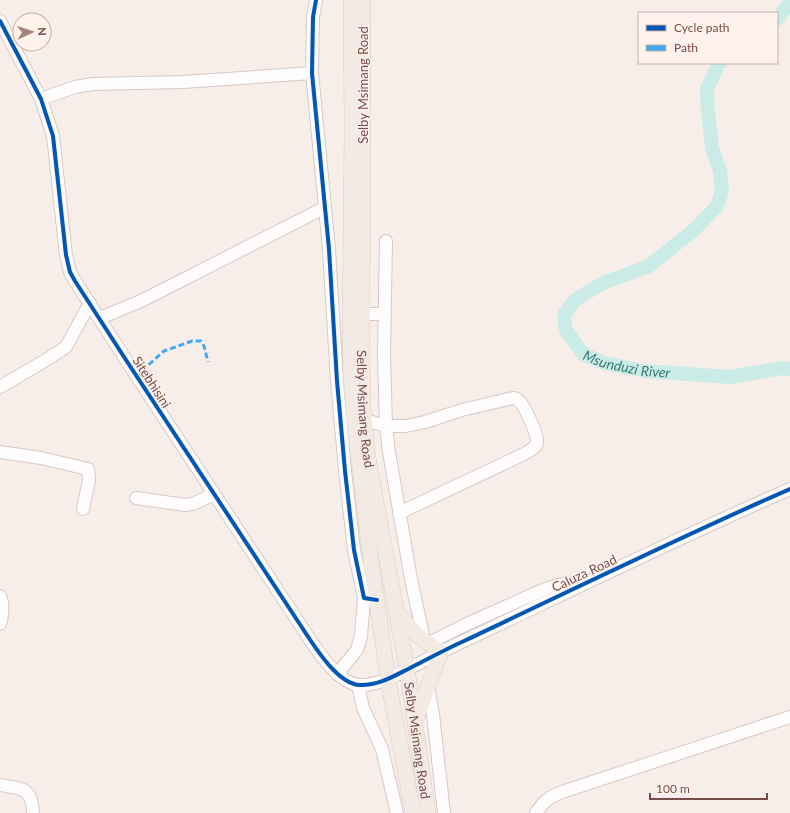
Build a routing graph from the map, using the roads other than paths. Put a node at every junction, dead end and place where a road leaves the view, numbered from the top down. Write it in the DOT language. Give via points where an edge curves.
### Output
graph roads {
  1 [pos="316,0"];
  2 [pos="351,0"];
  3 [pos="363,0"];
  4 [pos="0,21"];
  5 [pos="312,73"];
  6 [pos="41,99"];
  7 [pos="324,208"];
  8 [pos="386,241"];
  9 [pos="90,303"];
  10 [pos="362,314"];
  11 [pos="384,314"];
  12 [pos="100,318"];
  13 [pos="0,387"];
  14 [pos="364,420"];
  15 [pos="386,426"];
  16 [pos="0,452"];
  17 [pos="790,489"];
  18 [pos="214,494"];
  19 [pos="136,498"];
  20 [pos="83,509"];
  21 [pos="399,513"];
  22 [pos="583,585"];
  23 [pos="0,596"];
  24 [pos="370,599"];
  25 [pos="396,612"];
  26 [pos="0,624"];
  27 [pos="427,642"];
  28 [pos="441,652"];
  29 [pos="407,669"];
  30 [pos="337,674"];
  31 [pos="388,679"];
  32 [pos="358,684"];
  33 [pos="428,686"];
  34 [pos="790,717"];
  35 [pos="415,722"];
  36 [pos="0,786"];
  37 [pos="33,813"];
  38 [pos="397,813"];
  39 [pos="413,813"];
  40 [pos="428,813"];
  41 [pos="444,813"];
  42 [pos="536,813"];
  1 -- 5 [label="street" via="313,16"];
  2 -- 24 [label="main road, Selby Msimang Road" via="351,375"];
  3 -- 10 [label="main road, Selby Msimang Road"];
  4 -- 6 [label="street, Sitebhisini"];
  5 -- 6 [label="street" via="183,82 93,84"];
  5 -- 7 [label="street"];
  6 -- 9 [label="street, Sitebhisini" via="53,136 67,264"];
  7 -- 12 [label="street" via="141,301"];
  7 -- 24 [label="street" via="337,381 354,550"];
  8 -- 11 [label="street"];
  9 -- 12 [label="street, Sitebhisini"];
  9 -- 13 [label="street" via="66,347"];
  10 -- 11 [label="street"];
  10 -- 14 [label="main road, Selby Msimang Road"];
  11 -- 15 [label="street"];
  12 -- 18 [label="street, Sitebhisini"];
  14 -- 15 [label="street"];
  14 -- 25 [label="main road, Selby Msimang Road" via="367,452"];
  15 -- 21 [label="street"];
  15 -- 21 [label="street" via="406,426 425,422 512,398 519,400 537,437 536,445 522,455"];
  16 -- 20 [label="street" via="88,469 90,474"];
  17 -- 22 [label="street, Caluza Road"];
  18 -- 19 [label="street" via="185,505"];
  18 -- 30 [label="street, Sitebhisini" via="311,641"];
  21 -- 27 [label="street" via="413,590"];
  22 -- 27 [label="street" via="562,584 545,590"];
  22 -- 28 [label="street, Caluza Road"];
  23 -- 26 [label="street" via="3,602"];
  24 -- 30 [label="street" via="358,650"];
  24 -- 31 [label="main road, Selby Msimang Road"];
  25 -- 27 [label="main road" via="407,626"];
  25 -- 29 [label="main road, Selby Msimang Road"];
  27 -- 28 [label="main road"];
  28 -- 29 [label="street, Caluza Road"];
  28 -- 33 [label="main road"];
  29 -- 31 [label="street, Caluza Road"];
  29 -- 35 [label="main road, Selby Msimang Road"];
  30 -- 32 [label="street, Sitebhisini" via="346,681"];
  31 -- 32 [label="street"];
  31 -- 39 [label="main road, Selby Msimang Road"];
  32 -- 38 [label="street" via="363,708 382,749"];
  33 -- 35 [label="main road"];
  33 -- 41 [label="street"];
  34 -- 42 [label="street" via="565,791 541,804"];
  35 -- 40 [label="main road, Selby Msimang Road"];
  36 -- 37 [label="street" via="27,792 30,795"];
}
